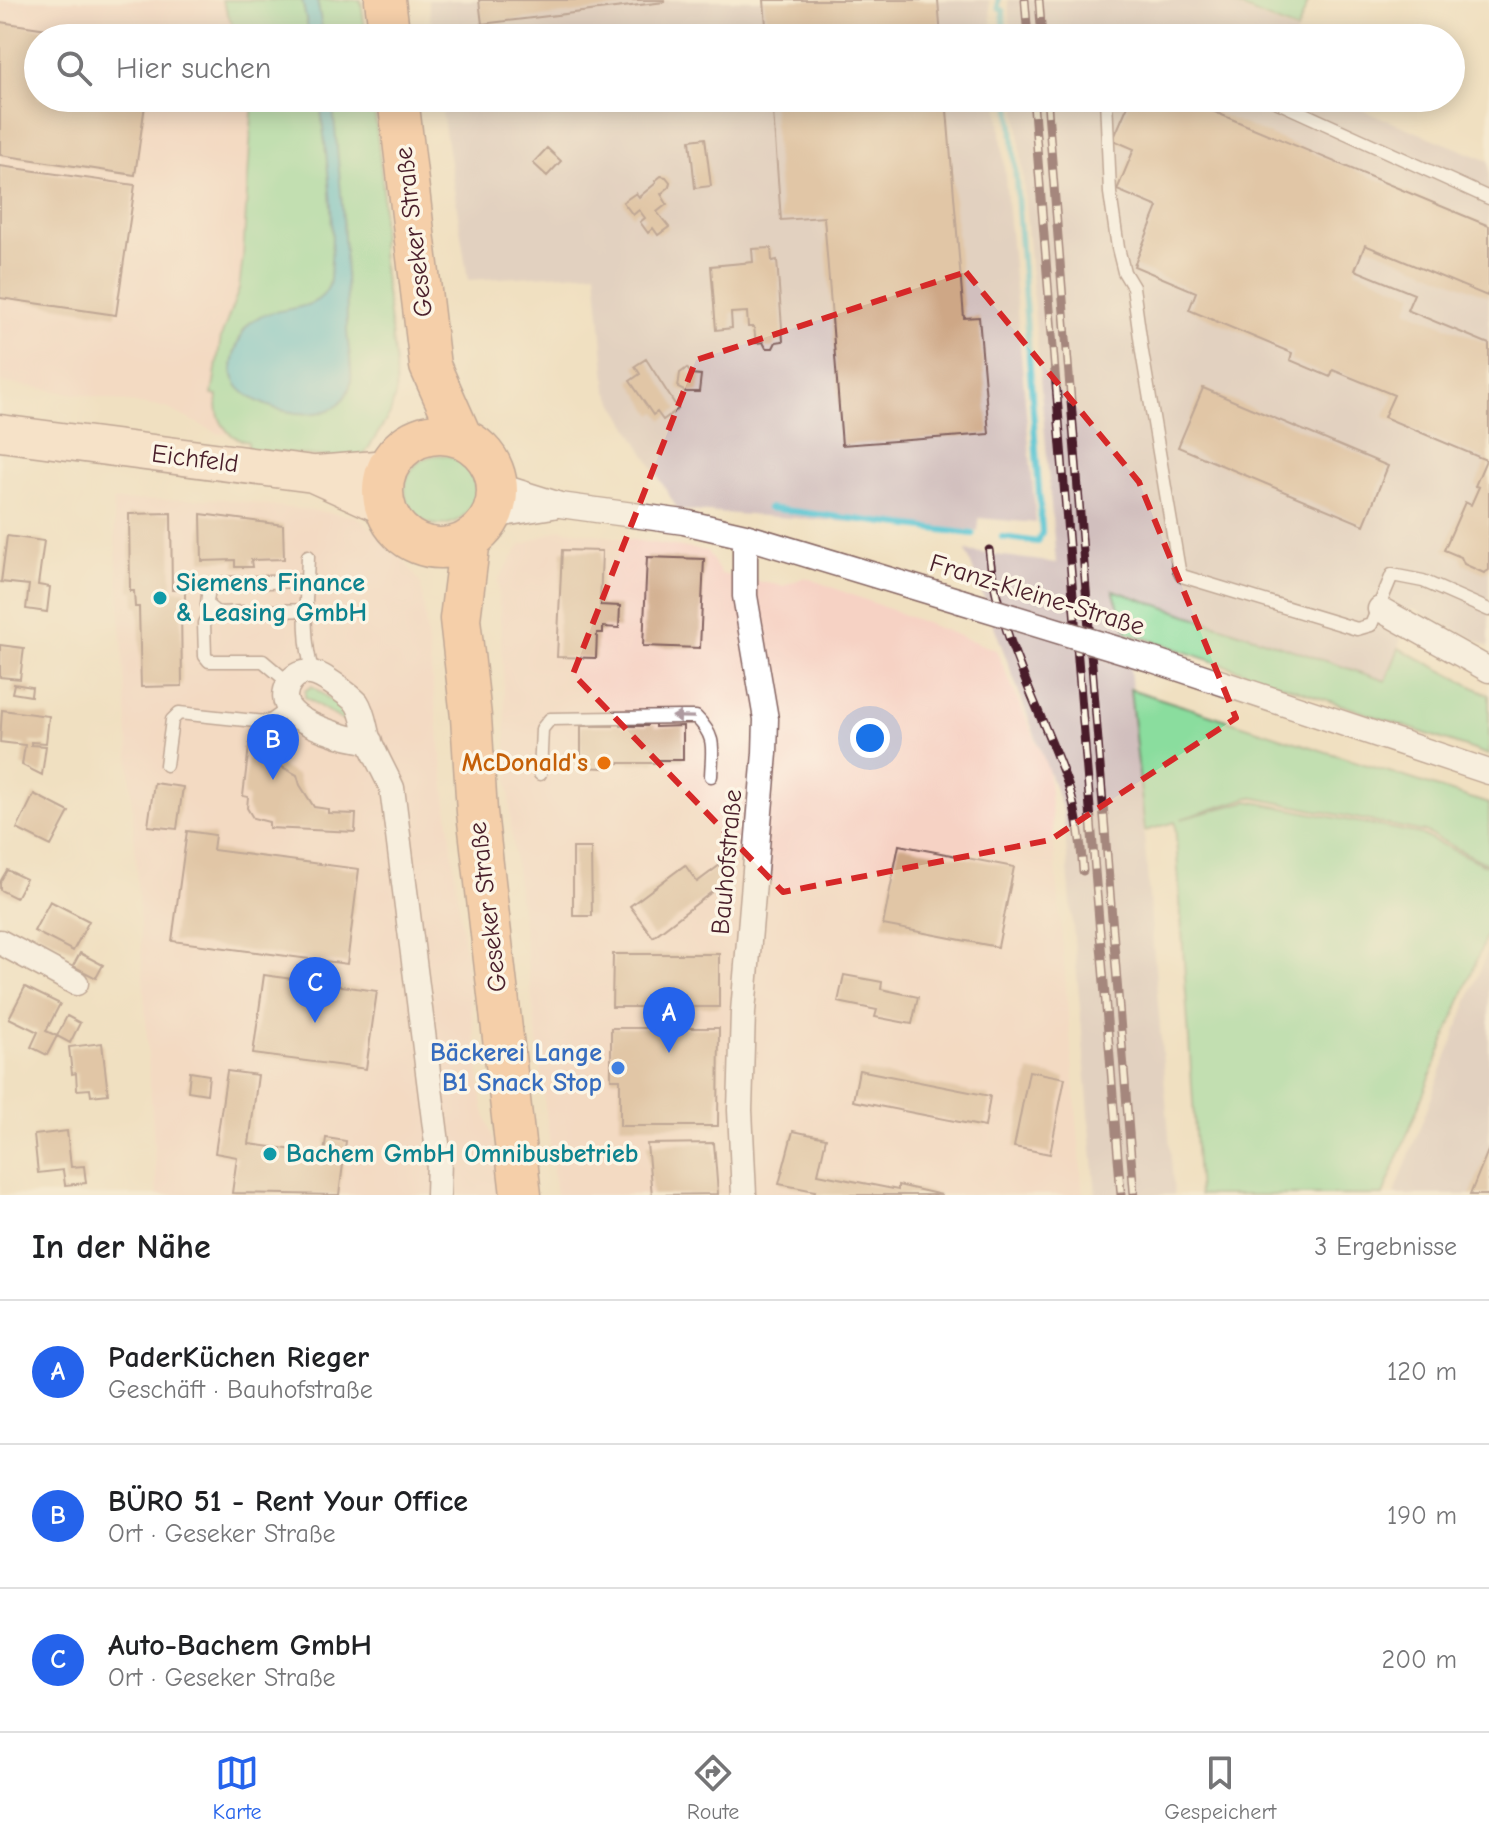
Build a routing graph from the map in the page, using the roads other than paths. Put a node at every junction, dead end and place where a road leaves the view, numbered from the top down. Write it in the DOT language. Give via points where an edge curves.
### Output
graph roads {
  1 [pos="385,0"];
  2 [pos="388,24"];
  3 [pos="400,112"];
  4 [pos="1107,112"];
  5 [pos="1300,112"];
  6 [pos="1489,198"];
  7 [pos="430,366"];
  8 [pos="0,433"];
  9 [pos="462,438"];
  10 [pos="394,472"];
  11 [pos="486,513"];
  12 [pos="745,536"];
  13 [pos="429,547"];
  14 [pos="308,556"];
  15 [pos="307,581"];
  16 [pos="1380,609"];
  17 [pos="307,610"];
  18 [pos="1489,610"];
  19 [pos="211,611"];
  20 [pos="460,619"];
  21 [pos="1489,670"];
  22 [pos="313,673"];
  23 [pos="289,683"];
  24 [pos="289,708"];
  25 [pos="370,741"];
  26 [pos="166,765"];
  27 [pos="1489,772"];
  28 [pos="540,774"];
  29 [pos="711,776"];
  30 [pos="0,942"];
  31 [pos="76,983"];
  32 [pos="438,1195"];
  33 [pos="521,1195"];
  34 [pos="744,1195"];
  1 -- 2 [label="main road"];
  3 -- 7 [label="main road, Geseker Straße"];
  4 -- 16 [label="lane" via="1118,248 1133,287 1179,570 1188,578 1357,629 1371,625"];
  5 -- 6 [label="lane"];
  7 -- 9 [label="main road, Geseker Straße"];
  7 -- 10 [label="main road, Geseker Straße" via="421,409"];
  8 -- 10 [label="main road, Eichfeld" via="313,474"];
  9 -- 10 [label="main road" via="439,434"];
  9 -- 11 [label="main road" via="484,454 492,469"];
  10 -- 13 [label="main road" via="393,525"];
  11 -- 12 [label="street, Franz-Kleine-Straße" via="560,505"];
  11 -- 13 [label="main road" via="457,546"];
  11 -- 20 [label="main road, Geseker Straße"];
  12 -- 27 [label="street, Franz-Kleine-Straße, bridge" via="1153,660"];
  12 -- 34 [label="street, Bauhofstraße" via="745,596 766,719 743,1012"];
  13 -- 20 [label="main road, Geseker Straße"];
  14 -- 15 [label="lane"];
  15 -- 17 [label="lane"];
  15 -- 19 [label="lane" via="212,585 207,605"];
  16 -- 18 [label="lane" via="1392,575 1423,581"];
  16 -- 21 [label="street"];
  17 -- 19 [label="lane"];
  17 -- 22 [label="lane"];
  19 -- 23 [label="lane" via="204,623 209,661 263,661"];
  20 -- 33 [label="main road, Geseker Straße"];
  22 -- 23 [label="street" via="299,674"];
  22 -- 25 [label="street" via="357,704"];
  23 -- 24 [label="street"];
  24 -- 25 [label="street" via="319,727"];
  24 -- 26 [label="lane" via="265,722 179,713 172,720"];
  25 -- 32 [label="street" via="392,788 439,1159"];
  29 -- 28 [label="lane, one-way" via="712,738 696,717 550,719 542,729"];
  30 -- 31 [label="street"];
}
